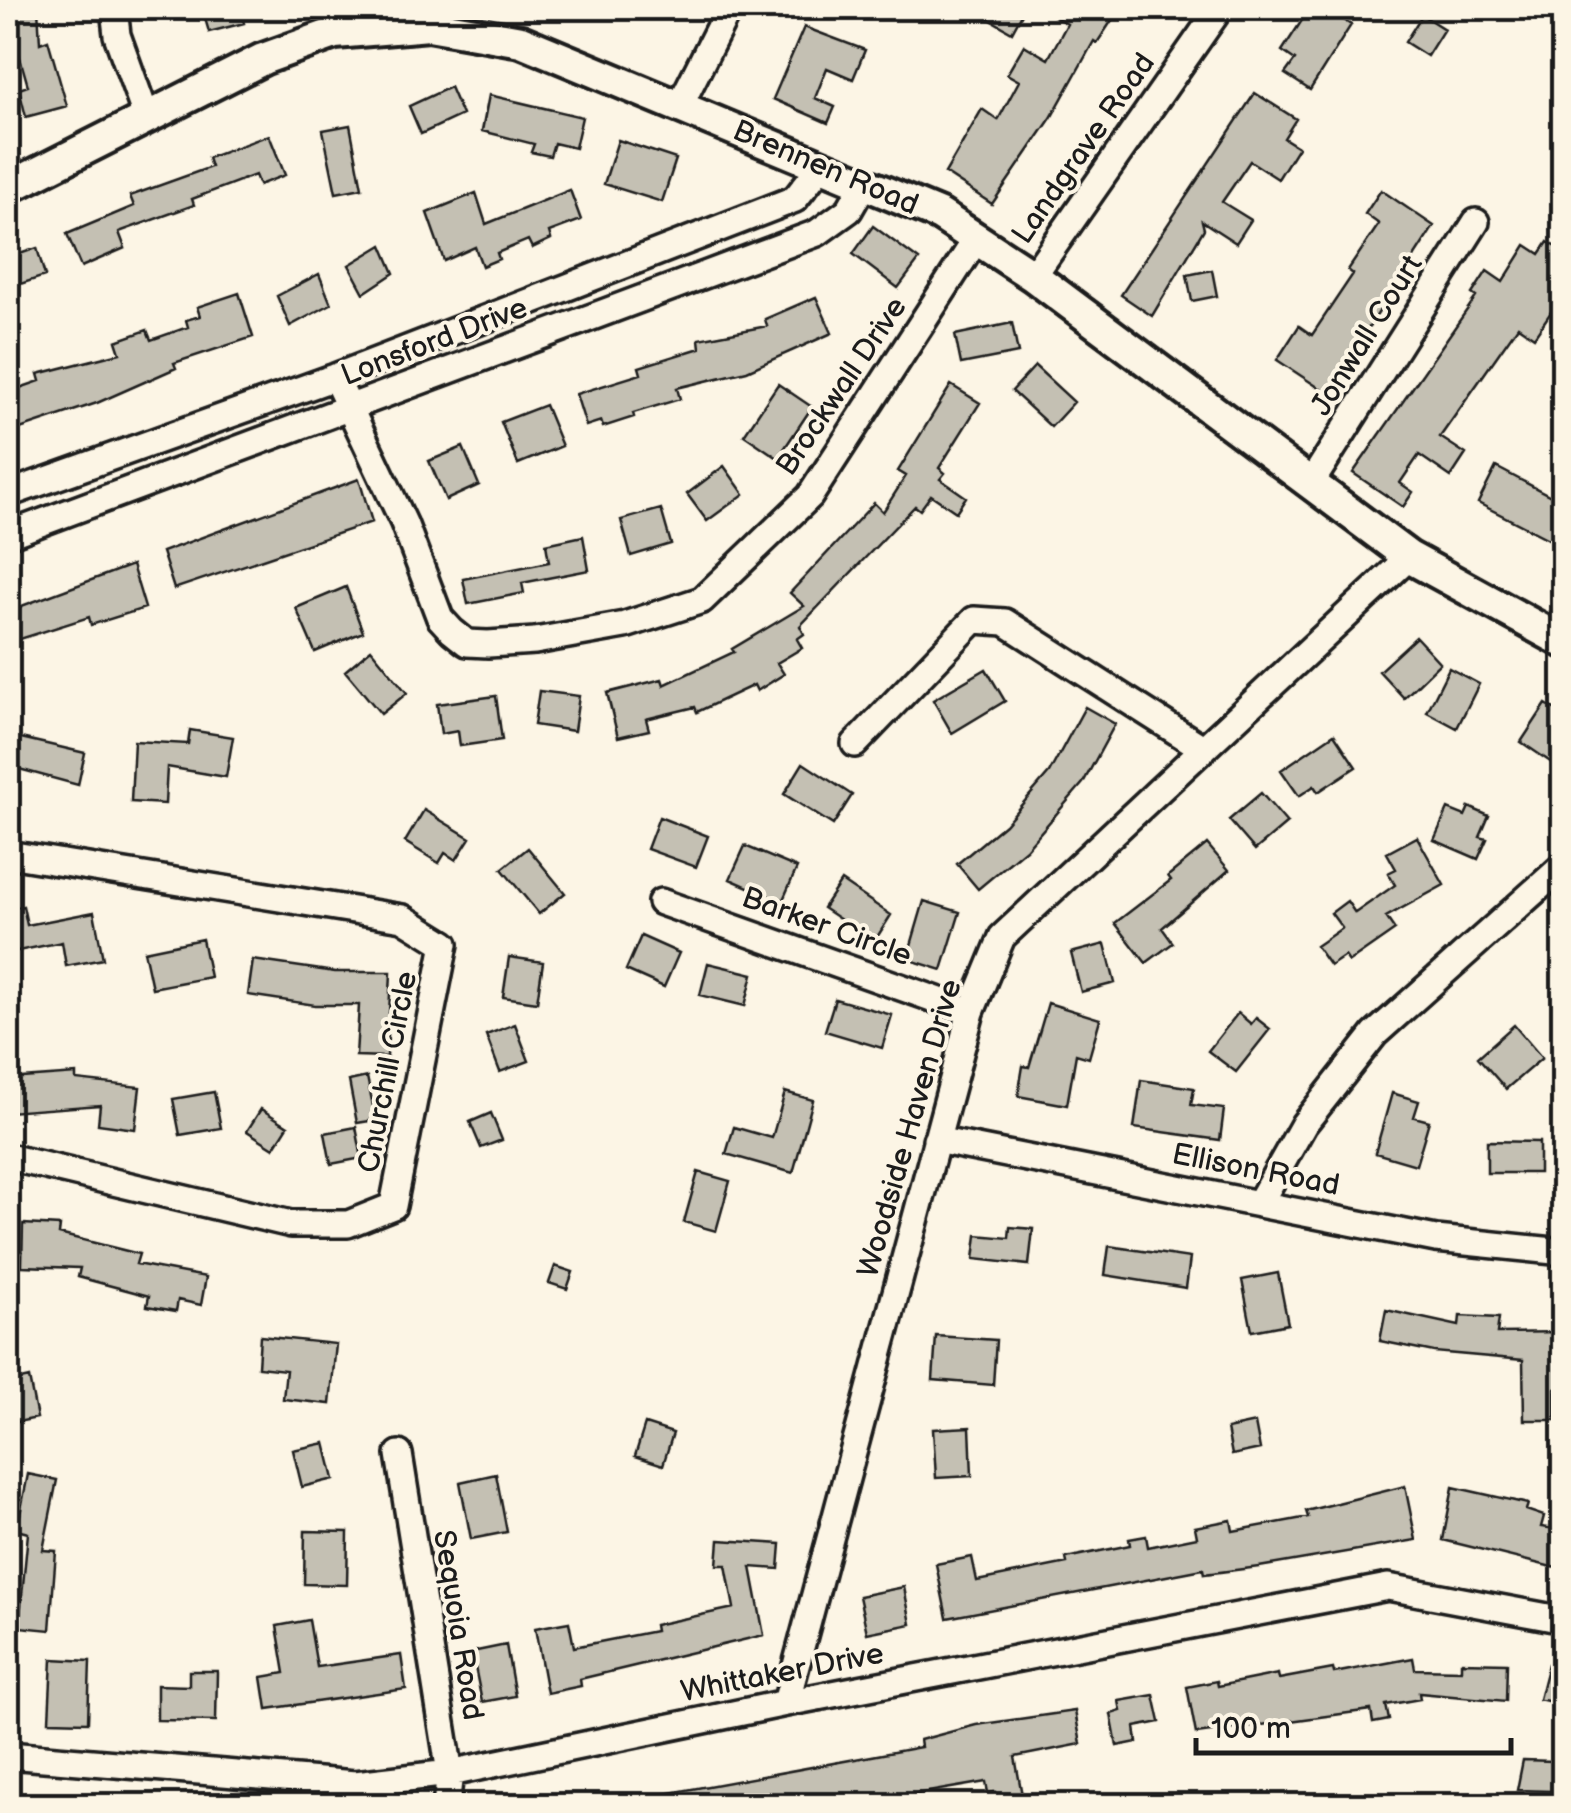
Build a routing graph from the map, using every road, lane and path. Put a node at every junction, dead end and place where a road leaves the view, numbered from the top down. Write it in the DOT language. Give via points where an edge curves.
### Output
graph roads {
  1 [pos="114,8"];
  2 [pos="728,8"];
  3 [pos="1220,8"];
  4 [pos="680,105"];
  5 [pos="146,116"];
  6 [pos="822,166"];
  7 [pos="864,182"];
  8 [pos="8,188"];
  9 [pos="1476,222"];
  10 [pos="977,238"];
  11 [pos="1033,276"];
  12 [pos="335,377"];
  13 [pos="350,408"];
  14 [pos="1310,483"];
  15 [pos="8,494"];
  16 [pos="8,536"];
  17 [pos="1409,556"];
  18 [pos="1564,642"];
  19 [pos="855,744"];
  20 [pos="1201,747"];
  21 [pos="8,854"];
  22 [pos="1564,865"];
  23 [pos="661,902"];
  24 [pos="971,1012"];
  25 [pos="936,1140"];
  26 [pos="8,1156"];
  27 [pos="1260,1202"];
  28 [pos="1564,1252"];
  29 [pos="399,1454"];
  30 [pos="1564,1620"];
  31 [pos="786,1703"];
  32 [pos="8,1755"];
  33 [pos="450,1774"];
  34 [pos="446,1806"];
  1 -- 5 [label="street"];
  2 -- 4 [label="street"];
  3 -- 11 [label="street, Landgrave Road"];
  4 -- 5 [label="street, Brennen Road" via="521,40 398,25 301,44"];
  4 -- 6 [label="street, Brennen Road"];
  5 -- 8 [label="street, Brennen Road"];
  6 -- 7 [label="street, Brennen Road"];
  6 -- 12 [label="street, Lonsford Drive" via="795,199"];
  7 -- 10 [label="street, Brennen Road"];
  7 -- 13 [label="street, Lonsford Drive" via="849,210 817,233"];
  9 -- 14 [label="street, Jonwall Court"];
  10 -- 11 [label="street, Brennen Road"];
  10 -- 13 [label="street, Brockwall Drive" via="810,496 702,600 626,625 488,644 467,642 452,631 440,618"];
  11 -- 14 [label="street, Brennen Road"];
  12 -- 13 [label="street, Brockwall Drive"];
  12 -- 15 [label="street, Lonsford Drive"];
  13 -- 16 [label="street, Lonsford Drive"];
  14 -- 17 [label="street, Brennen Road"];
  17 -- 18 [label="street, Brennen Road"];
  17 -- 20 [label="street, Woodside Haven Drive"];
  19 -- 20 [label="street" via="974,620 1004,622"];
  20 -- 24 [label="street, Woodside Haven Drive" via="1002,937"];
  21 -- 26 [label="street, Churchill Circle" via="403,918 445,944 393,1206 348,1224 290,1224"];
  22 -- 27 [label="street" via="1375,1034 1304,1124"];
  23 -- 24 [label="street, Barker Circle"];
  24 -- 25 [label="street, Woodside Haven Drive"];
  25 -- 27 [label="street, Ellison Road"];
  25 -- 31 [label="street, Woodside Haven Drive"];
  27 -- 28 [label="street, Ellison Road" via="1436,1239"];
  29 -- 33 [label="street, Sequoia Road"];
  30 -- 31 [label="street, Whittaker Drive" via="1388,1587"];
  31 -- 33 [label="street, Whittaker Drive"];
  32 -- 33 [label="street, Whittaker Drive" via="355,1784"];
  33 -- 34 [label="street, Sequoia Road"];
}
